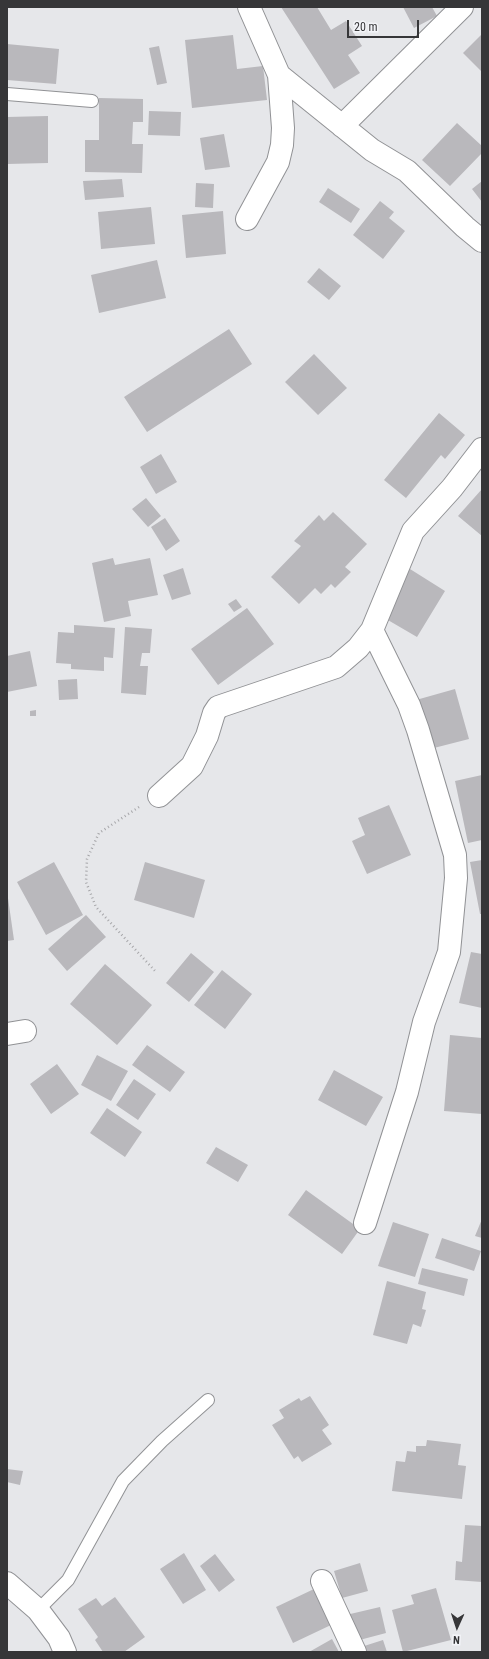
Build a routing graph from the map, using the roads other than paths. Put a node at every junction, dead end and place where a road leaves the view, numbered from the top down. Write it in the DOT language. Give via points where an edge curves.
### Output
graph roads {
  1 [pos="249,7"];
  2 [pos="462,7"];
  3 [pos="279,74"];
  4 [pos="7,94"];
  5 [pos="92,101"];
  6 [pos="342,126"];
  7 [pos="247,219"];
  8 [pos="482,241"];
  9 [pos="482,449"];
  10 [pos="372,630"];
  11 [pos="159,796"];
  12 [pos="365,1223"];
  13 [pos="208,1400"];
  14 [pos="322,1581"];
  15 [pos="7,1583"];
  16 [pos="38,1610"];
  17 [pos="65,1652"];
  18 [pos="355,1652"];
  1 -- 3 [label="street"];
  2 -- 6 [label="street"];
  3 -- 6 [label="street"];
  3 -- 7 [label="street" via="282,96 282,145 273,174"];
  4 -- 5 [label="lane"];
  6 -- 8 [label="street" via="372,150 407,171"];
  9 -- 10 [label="street" via="452,488 413,531"];
  10 -- 11 [label="street" via="358,648 336,667 218,707 192,766"];
  10 -- 12 [label="street" via="409,705 418,730 454,855 456,878 449,952 424,1022 407,1092"];
  13 -- 16 [label="lane" via="162,1441 124,1482 68,1580"];
  14 -- 18 [label="street"];
  15 -- 16 [label="street"];
  16 -- 17 [label="street" via="59,1638"];
}
